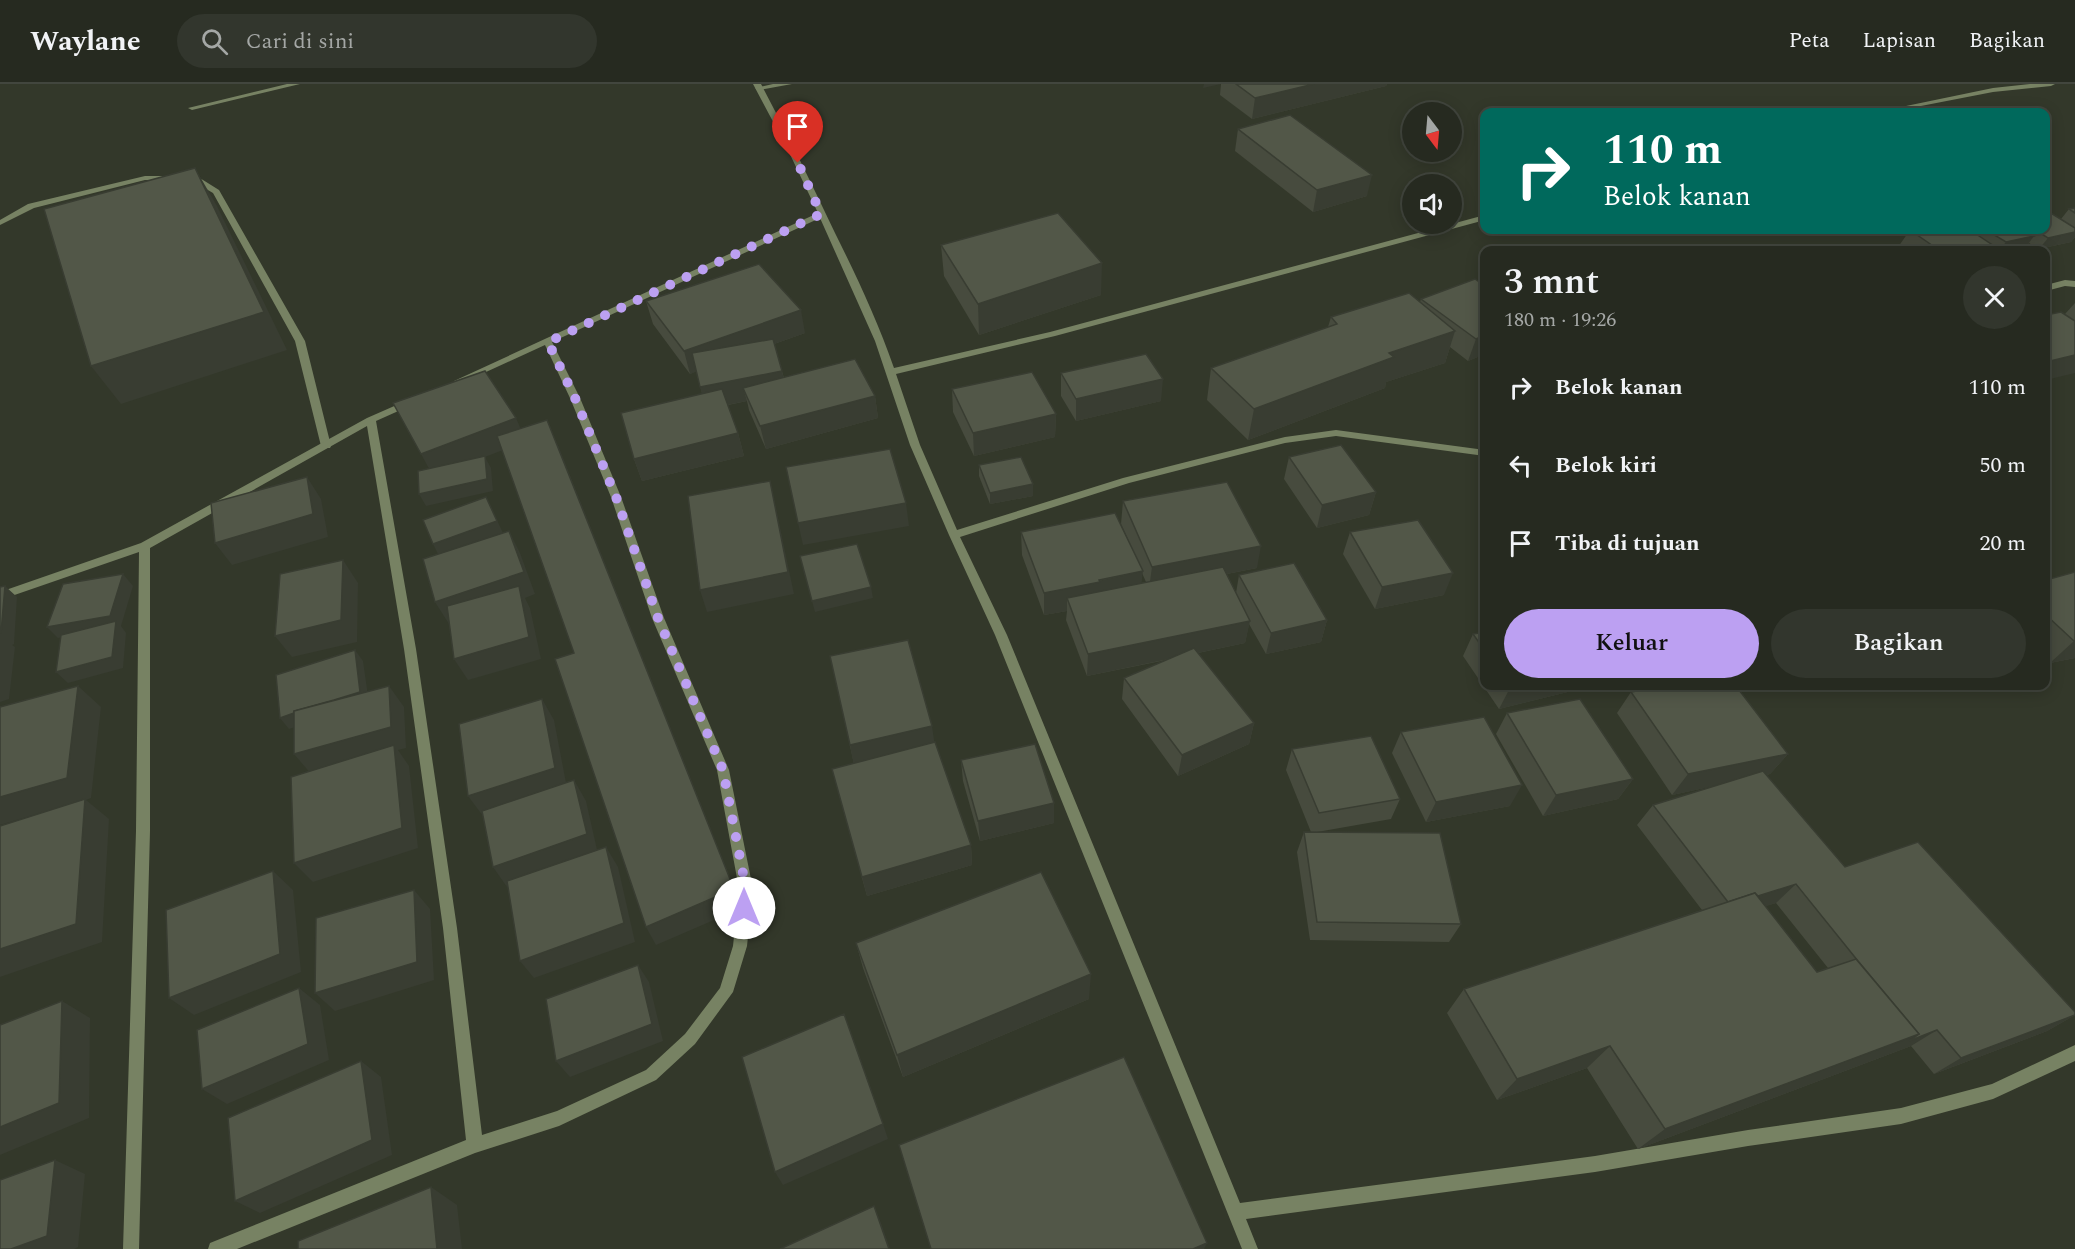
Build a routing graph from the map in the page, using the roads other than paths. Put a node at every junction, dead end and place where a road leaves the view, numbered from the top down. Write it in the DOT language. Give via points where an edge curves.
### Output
graph roads {
  1 [pos="296,84"];
  2 [pos="788,84"];
  3 [pos="2051,84"];
  4 [pos="758,86"];
  5 [pos="192,108"];
  6 [pos="1901,108"];
  7 [pos="821,214"];
  8 [pos="1480,218"];
  9 [pos="0,223"];
  10 [pos="2075,284"];
  11 [pos="2050,287"];
  12 [pos="548,342"];
  13 [pos="890,372"];
  14 [pos="444,388"];
  15 [pos="423,397"];
  16 [pos="371,420"];
  17 [pos="326,446"];
  18 [pos="1480,452"];
  19 [pos="954,536"];
  20 [pos="145,546"];
  21 [pos="0,596"];
  22 [pos="2075,1053"];
  23 [pos="475,1145"];
  24 [pos="1234,1212"];
  25 [pos="131,1249"];
  26 [pos="216,1249"];
  27 [pos="1250,1249"];
  1 -- 5 [label="street"];
  2 -- 4 [label="street"];
  3 -- 6 [label="street" via="1992,90"];
  4 -- 7 [label="street"];
  7 -- 12 [label="street"];
  7 -- 13 [label="street" via="880,341"];
  8 -- 13 [label="street" via="1052,334"];
  9 -- 17 [label="street" via="31,206 146,178 194,177 216,192 300,341"];
  10 -- 11 [label="street"];
  12 -- 14 [label="street"];
  12 -- 23 [label="street" via="616,497 658,618 723,770 746,889 740,946 726,992 690,1039 651,1075 559,1118"];
  13 -- 19 [label="street" via="915,445"];
  15 -- 16 [label="street"];
  16 -- 17 [label="street"];
  16 -- 23 [label="street" via="410,649 450,928"];
  17 -- 20 [label="street"];
  18 -- 19 [label="street" via="1336,433 1285,440 1127,480"];
  19 -- 24 [label="street" via="1001,635"];
  20 -- 21 [label="street"];
  20 -- 25 [label="street"];
  22 -- 24 [label="street" via="1993,1091 1901,1116 1563,1169"];
  23 -- 26 [label="street"];
  24 -- 27 [label="street"];
}
